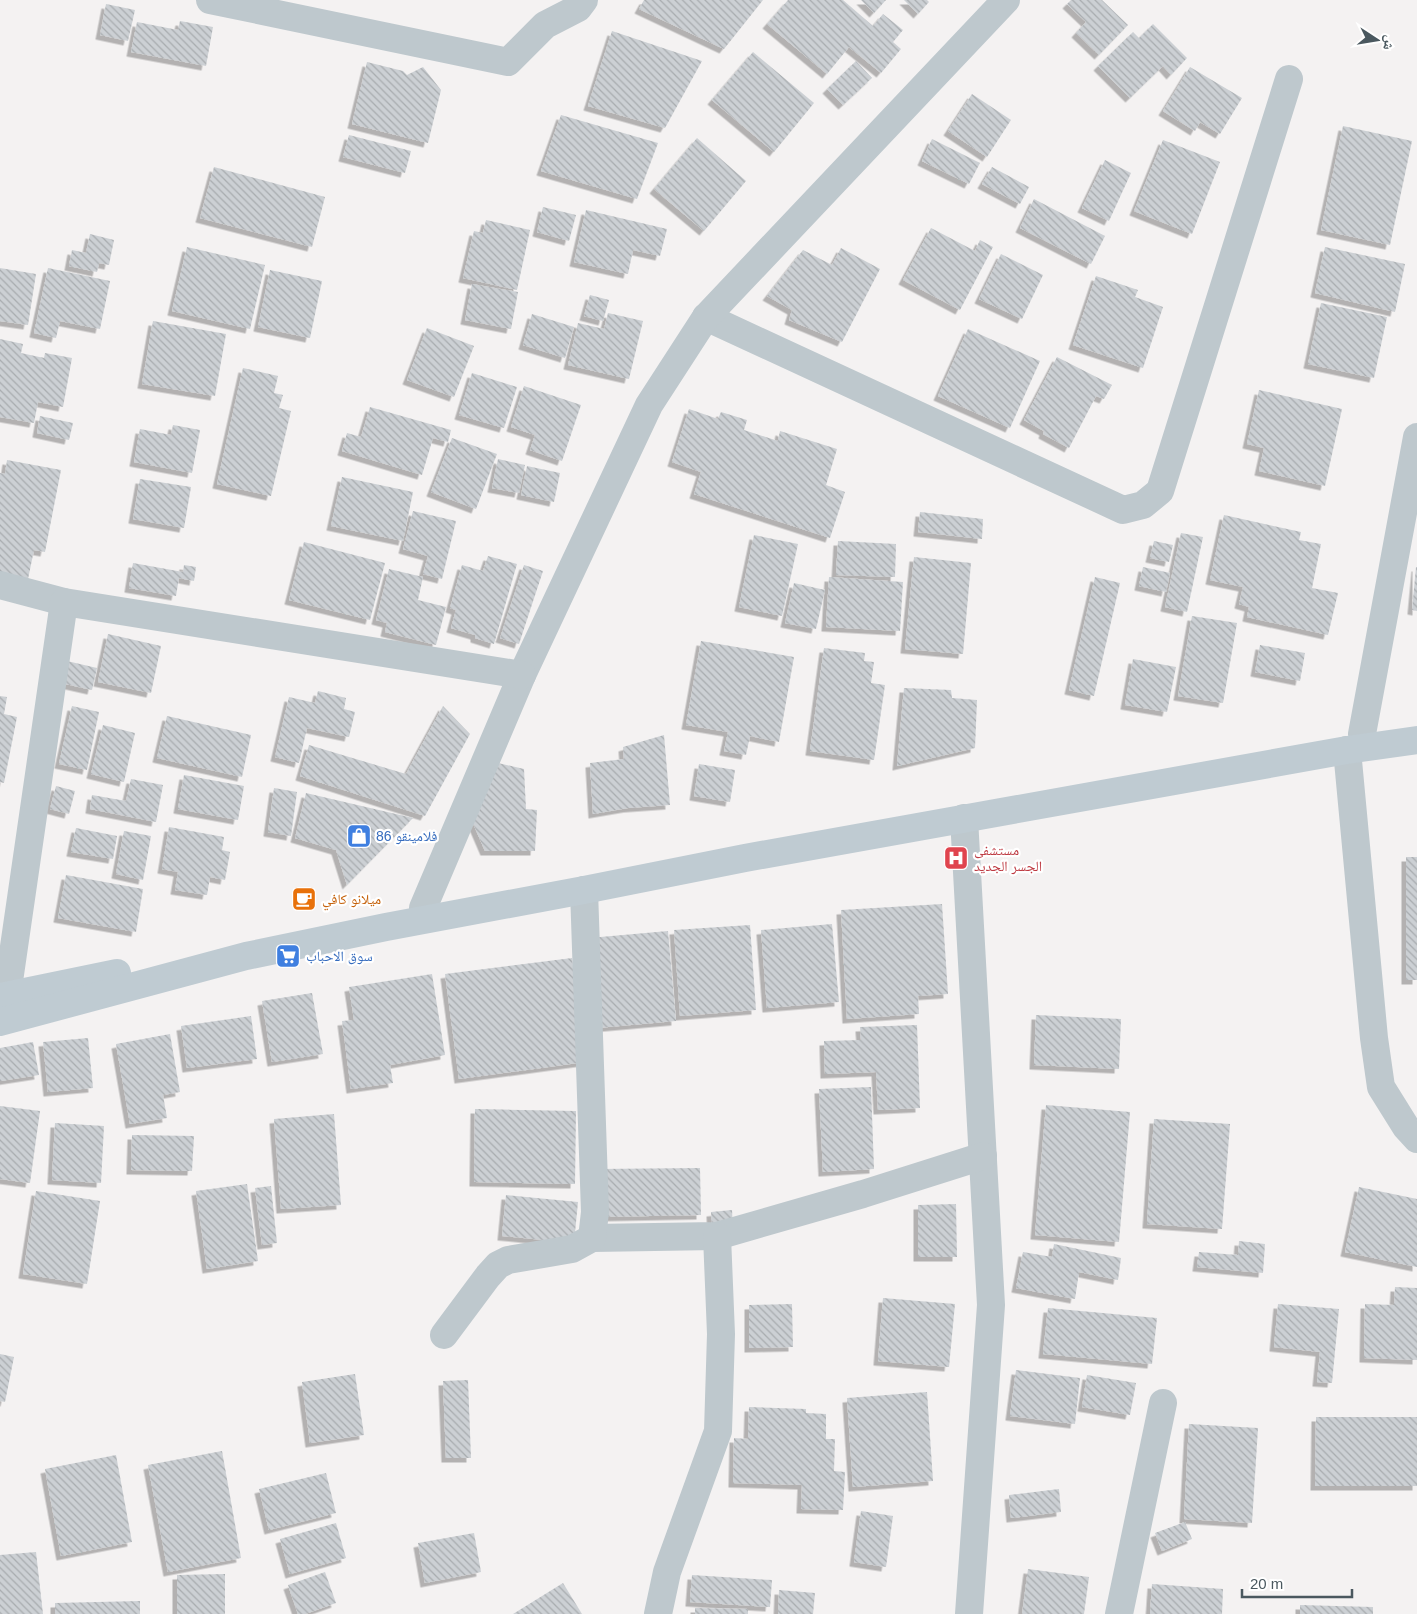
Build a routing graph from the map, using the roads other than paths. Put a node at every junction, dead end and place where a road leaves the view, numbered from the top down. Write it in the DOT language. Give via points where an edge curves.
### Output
graph roads {
  1 [pos="210,0"];
  2 [pos="584,0"];
  3 [pos="1006,0"];
  4 [pos="1289,79"];
  5 [pos="706,317"];
  6 [pos="1417,436"];
  7 [pos="0,585"];
  8 [pos="64,602"];
  9 [pos="522,675"];
  10 [pos="1417,725"];
  11 [pos="1417,740"];
  12 [pos="1355,742"];
  13 [pos="964,818"];
  14 [pos="743,853"];
  15 [pos="584,890"];
  16 [pos="423,908"];
  17 [pos="3,996"];
  18 [pos="0,1022"];
  19 [pos="1417,1139"];
  20 [pos="983,1156"];
  21 [pos="718,1236"];
  22 [pos="592,1238"];
  23 [pos="444,1335"];
  24 [pos="1163,1403"];
  25 [pos="658,1614"];
  26 [pos="969,1614"];
  27 [pos="1119,1614"];
  1 -- 2 [label="street" via="508,62 545,25 578,8"];
  3 -- 5 [label="street"];
  4 -- 5 [label="street" via="1160,491 1143,505 1123,510"];
  5 -- 9 [label="street" via="649,405"];
  6 -- 12 [label="street"];
  7 -- 8 [label="street"];
  8 -- 9 [label="street"];
  8 -- 17 [label="street"];
  9 -- 16 [label="street"];
  10 -- 12 [label="main road"];
  11 -- 12 [label="main road"];
  12 -- 13 [label="main road"];
  12 -- 14 [label="main road" via="984,805"];
  12 -- 19 [label="street" via="1374,1038 1381,1087"];
  13 -- 14 [label="main road"];
  13 -- 20 [label="street"];
  14 -- 15 [label="main road"];
  14 -- 16 [label="main road" via="608,872"];
  15 -- 18 [label="main road" via="246,956"];
  15 -- 22 [label="street" via="596,1212"];
  16 -- 17 [label="main road"];
  20 -- 21 [label="street"];
  20 -- 26 [label="street" via="991,1305"];
  21 -- 22 [label="street"];
  21 -- 25 [label="street" via="718,1431 667,1572"];
  22 -- 23 [label="street" via="572,1248 508,1260 498,1265"];
  24 -- 27 [label="street"];
}
